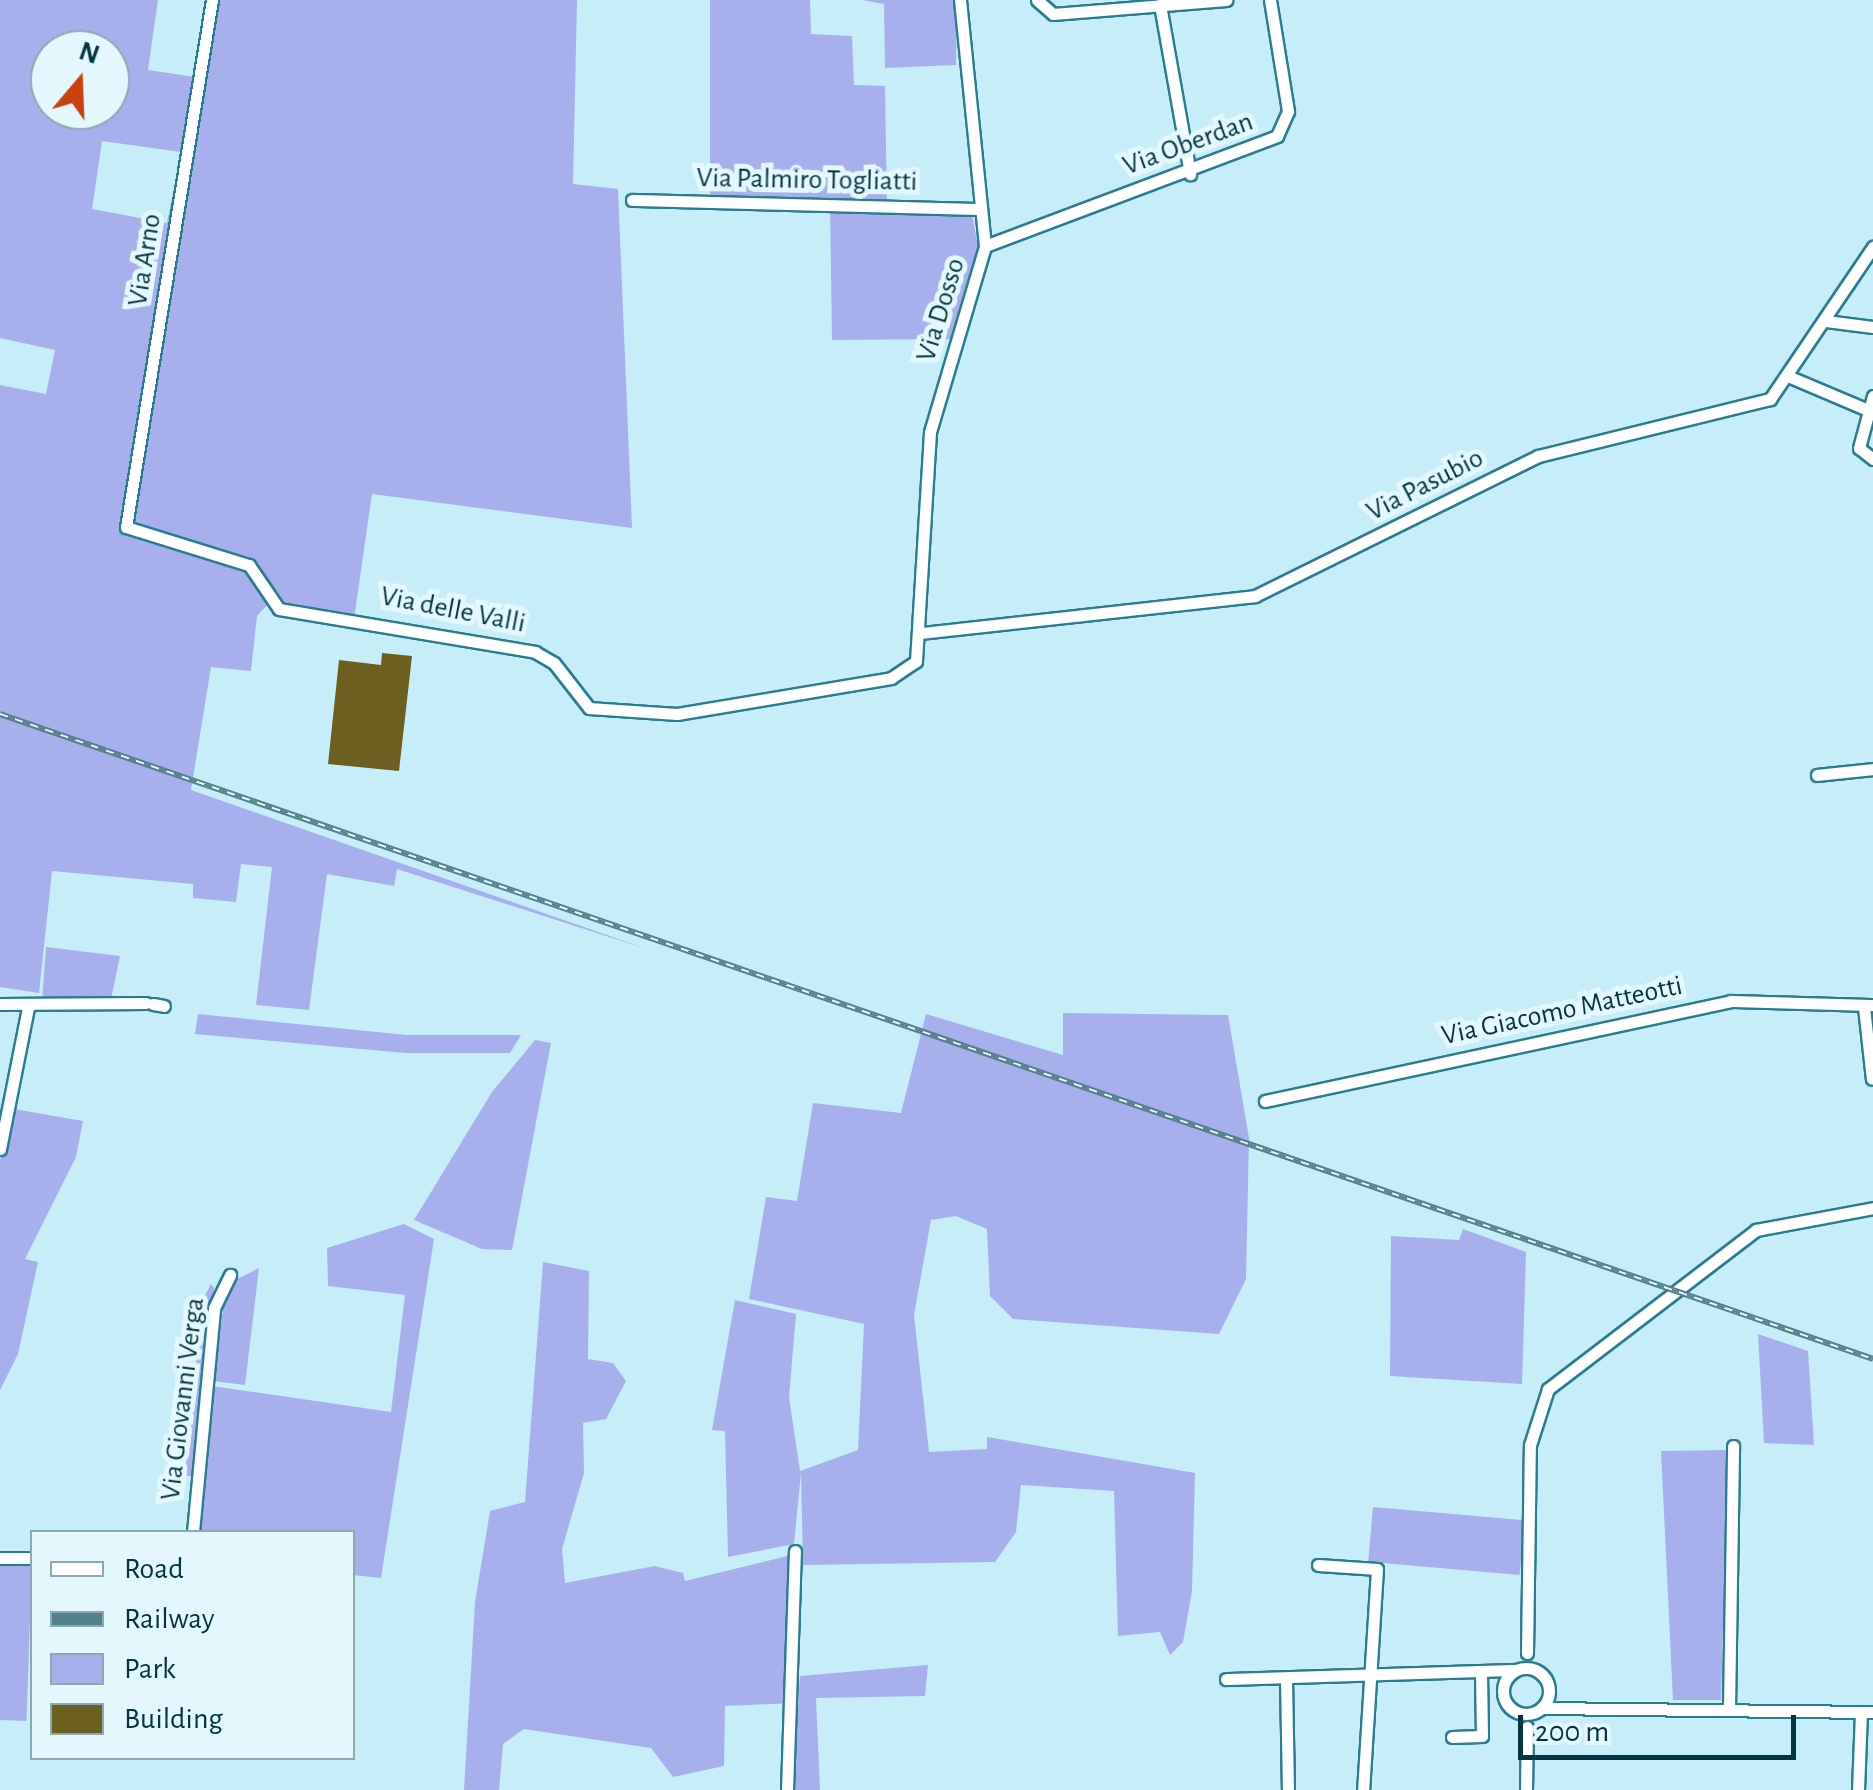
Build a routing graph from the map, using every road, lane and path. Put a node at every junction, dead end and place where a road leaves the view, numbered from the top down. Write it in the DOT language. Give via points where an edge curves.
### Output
graph roads {
  1 [pos="212,0"];
  2 [pos="960,0"];
  3 [pos="1037,0"];
  4 [pos="1226,0"];
  5 [pos="1270,0"];
  6 [pos="1160,5"];
  7 [pos="1190,174"];
  8 [pos="632,200"];
  9 [pos="981,209"];
  10 [pos="985,246"];
  11 [pos="1873,247"];
  12 [pos="1826,321"];
  13 [pos="1873,327"];
  14 [pos="1790,377"];
  15 [pos="1873,396"];
  16 [pos="1868,410"];
  17 [pos="1873,459"];
  18 [pos="126,526"];
  19 [pos="922,633"];
  20 [pos="1873,769"];
  21 [pos="1817,775"];
  22 [pos="0,1004"];
  23 [pos="151,1005"];
  24 [pos="1869,1006"];
  25 [pos="28,1007"];
  26 [pos="1872,1079"];
  27 [pos="1265,1101"];
  28 [pos="0,1150"];
  29 [pos="1873,1208"];
  30 [pos="230,1275"];
  31 [pos="1732,1446"];
  32 [pos="192,1530"];
  33 [pos="795,1551"];
  34 [pos="0,1558"];
  35 [pos="30,1558"];
  36 [pos="1318,1565"];
  37 [pos="1528,1653"];
  38 [pos="1516,1670"];
  39 [pos="1538,1670"];
  40 [pos="1481,1674"];
  41 [pos="1370,1677"];
  42 [pos="1286,1678"];
  43 [pos="1226,1679"];
  44 [pos="1549,1686"];
  45 [pos="1502,1691"];
  46 [pos="1572,1707"];
  47 [pos="1729,1708"];
  48 [pos="1539,1710"];
  49 [pos="1516,1712"];
  50 [pos="1867,1712"];
  51 [pos="1528,1728"];
  52 [pos="1452,1736"];
  53 [pos="788,1790"];
  54 [pos="1288,1790"];
  55 [pos="1362,1790"];
  56 [pos="1526,1790"];
  57 [pos="1858,1790"];
  1 -- 18 [label="street, Via Arno"];
  2 -- 9 [label="street, Via Dosso"];
  3 -- 6 [label="street" via="1053,14"];
  4 -- 6 [label="street"];
  5 -- 7 [label="street, Via Oberdan" via="1288,112 1282,129"];
  6 -- 7 [label="street"];
  7 -- 10 [label="street, Via Oberdan"];
  8 -- 9 [label="street, Via Palmiro Togliatti"];
  9 -- 10 [label="street, Via Dosso"];
  10 -- 19 [label="street, Via Dosso" via="930,432"];
  11 -- 12 [label="street, Via Pasubio"];
  12 -- 13 [label="street"];
  12 -- 14 [label="street, Via Pasubio"];
  14 -- 16 [label="street"];
  14 -- 19 [label="street, Via Pasubio" via="1770,399 1538,456 1254,596"];
  15 -- 16 [label="street"];
  16 -- 17 [label="street" via="1859,448"];
  18 -- 19 [label="street, Via delle Valli" via="249,565 279,609 535,652 554,663 581,704 600,711 700,713 890,678 916,661"];
  20 -- 21 [label="street"];
  22 -- 25 [label="street"];
  23 -- 25 [label="street"];
  24 -- 26 [label="street"];
  24 -- 27 [label="street, Via Giacomo Matteotti" via="1730,1001"];
  25 -- 28 [label="street"];
  29 -- 37 [label="street" via="1756,1230 1556,1381 1535,1416"];
  30 -- 32 [label="street, Via Giovanni Verga" via="214,1308"];
  31 -- 47 [label="street"];
  33 -- 53 [label="street"];
  34 -- 35 [label="street"];
  36 -- 41 [label="street" via="1377,1569"];
  37 -- 38 [label="street"];
  37 -- 39 [label="street"];
  38 -- 39 [label="street"];
  38 -- 40 [label="street"];
  38 -- 45 [label="street"];
  39 -- 44 [label="street"];
  40 -- 41 [label="street"];
  40 -- 45 [label="street"];
  40 -- 52 [label="street" via="1482,1736"];
  41 -- 42 [label="street"];
  41 -- 55 [label="street"];
  42 -- 43 [label="street"];
  42 -- 54 [label="street"];
  44 -- 46 [label="street"];
  44 -- 48 [label="street"];
  45 -- 49 [label="street"];
  46 -- 47 [label="street"];
  46 -- 48 [label="street"];
  47 -- 50 [label="street"];
  48 -- 49 [label="street"];
  48 -- 51 [label="street"];
  49 -- 51 [label="street"];
  50 -- 57 [label="street"];
  51 -- 56 [label="street"];
}
